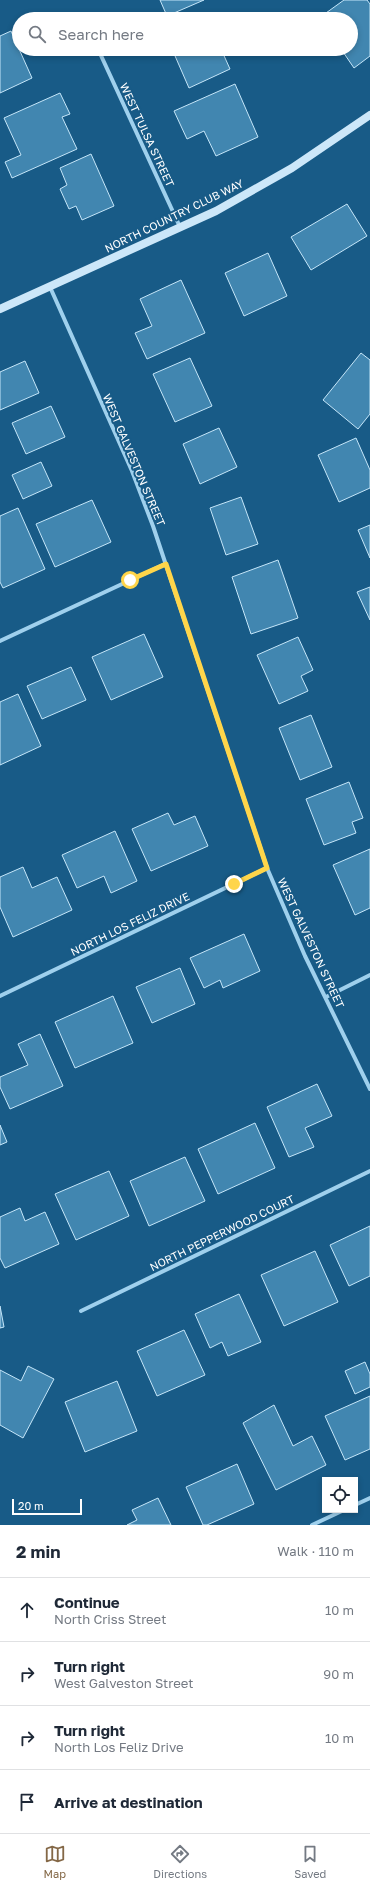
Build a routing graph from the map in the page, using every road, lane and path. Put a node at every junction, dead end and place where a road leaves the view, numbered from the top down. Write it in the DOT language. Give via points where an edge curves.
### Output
graph roads {
  1 [pos="101,56"];
  2 [pos="370,115"];
  3 [pos="180,228"];
  4 [pos="50,287"];
  5 [pos="0,309"];
  6 [pos="166,564"];
  7 [pos="0,641"];
  8 [pos="267,868"];
  9 [pos="370,975"];
  10 [pos="0,996"];
  11 [pos="326,997"];
  12 [pos="370,1089"];
  13 [pos="370,1171"];
  14 [pos="81,1311"];
  15 [pos="370,1498"];
  16 [pos="358,1504"];
  17 [pos="338,1513"];
  18 [pos="312,1525"];
  1 -- 3 [label="street, WEST TULSA STREET"];
  2 -- 3 [label="street, NORTH COUNTRY CLUB WAY" via="292,168"];
  3 -- 4 [label="street, NORTH COUNTRY CLUB WAY"];
  4 -- 5 [label="street, NORTH COUNTRY CLUB WAY"];
  4 -- 6 [label="street, WEST GALVESTON STREET" via="132,471"];
  6 -- 7 [label="street"];
  6 -- 8 [label="street, WEST GALVESTON STREET"];
  8 -- 10 [label="street, NORTH LOS FELIZ DRIVE"];
  8 -- 11 [label="street, WEST GALVESTON STREET"];
  9 -- 11 [label="street"];
  11 -- 12 [label="street, WEST GALVESTON STREET"];
  13 -- 14 [label="street, NORTH PEPPERWOOD COURT"];
  15 -- 16 [label="street"];
  17 -- 18 [label="street"];
}
